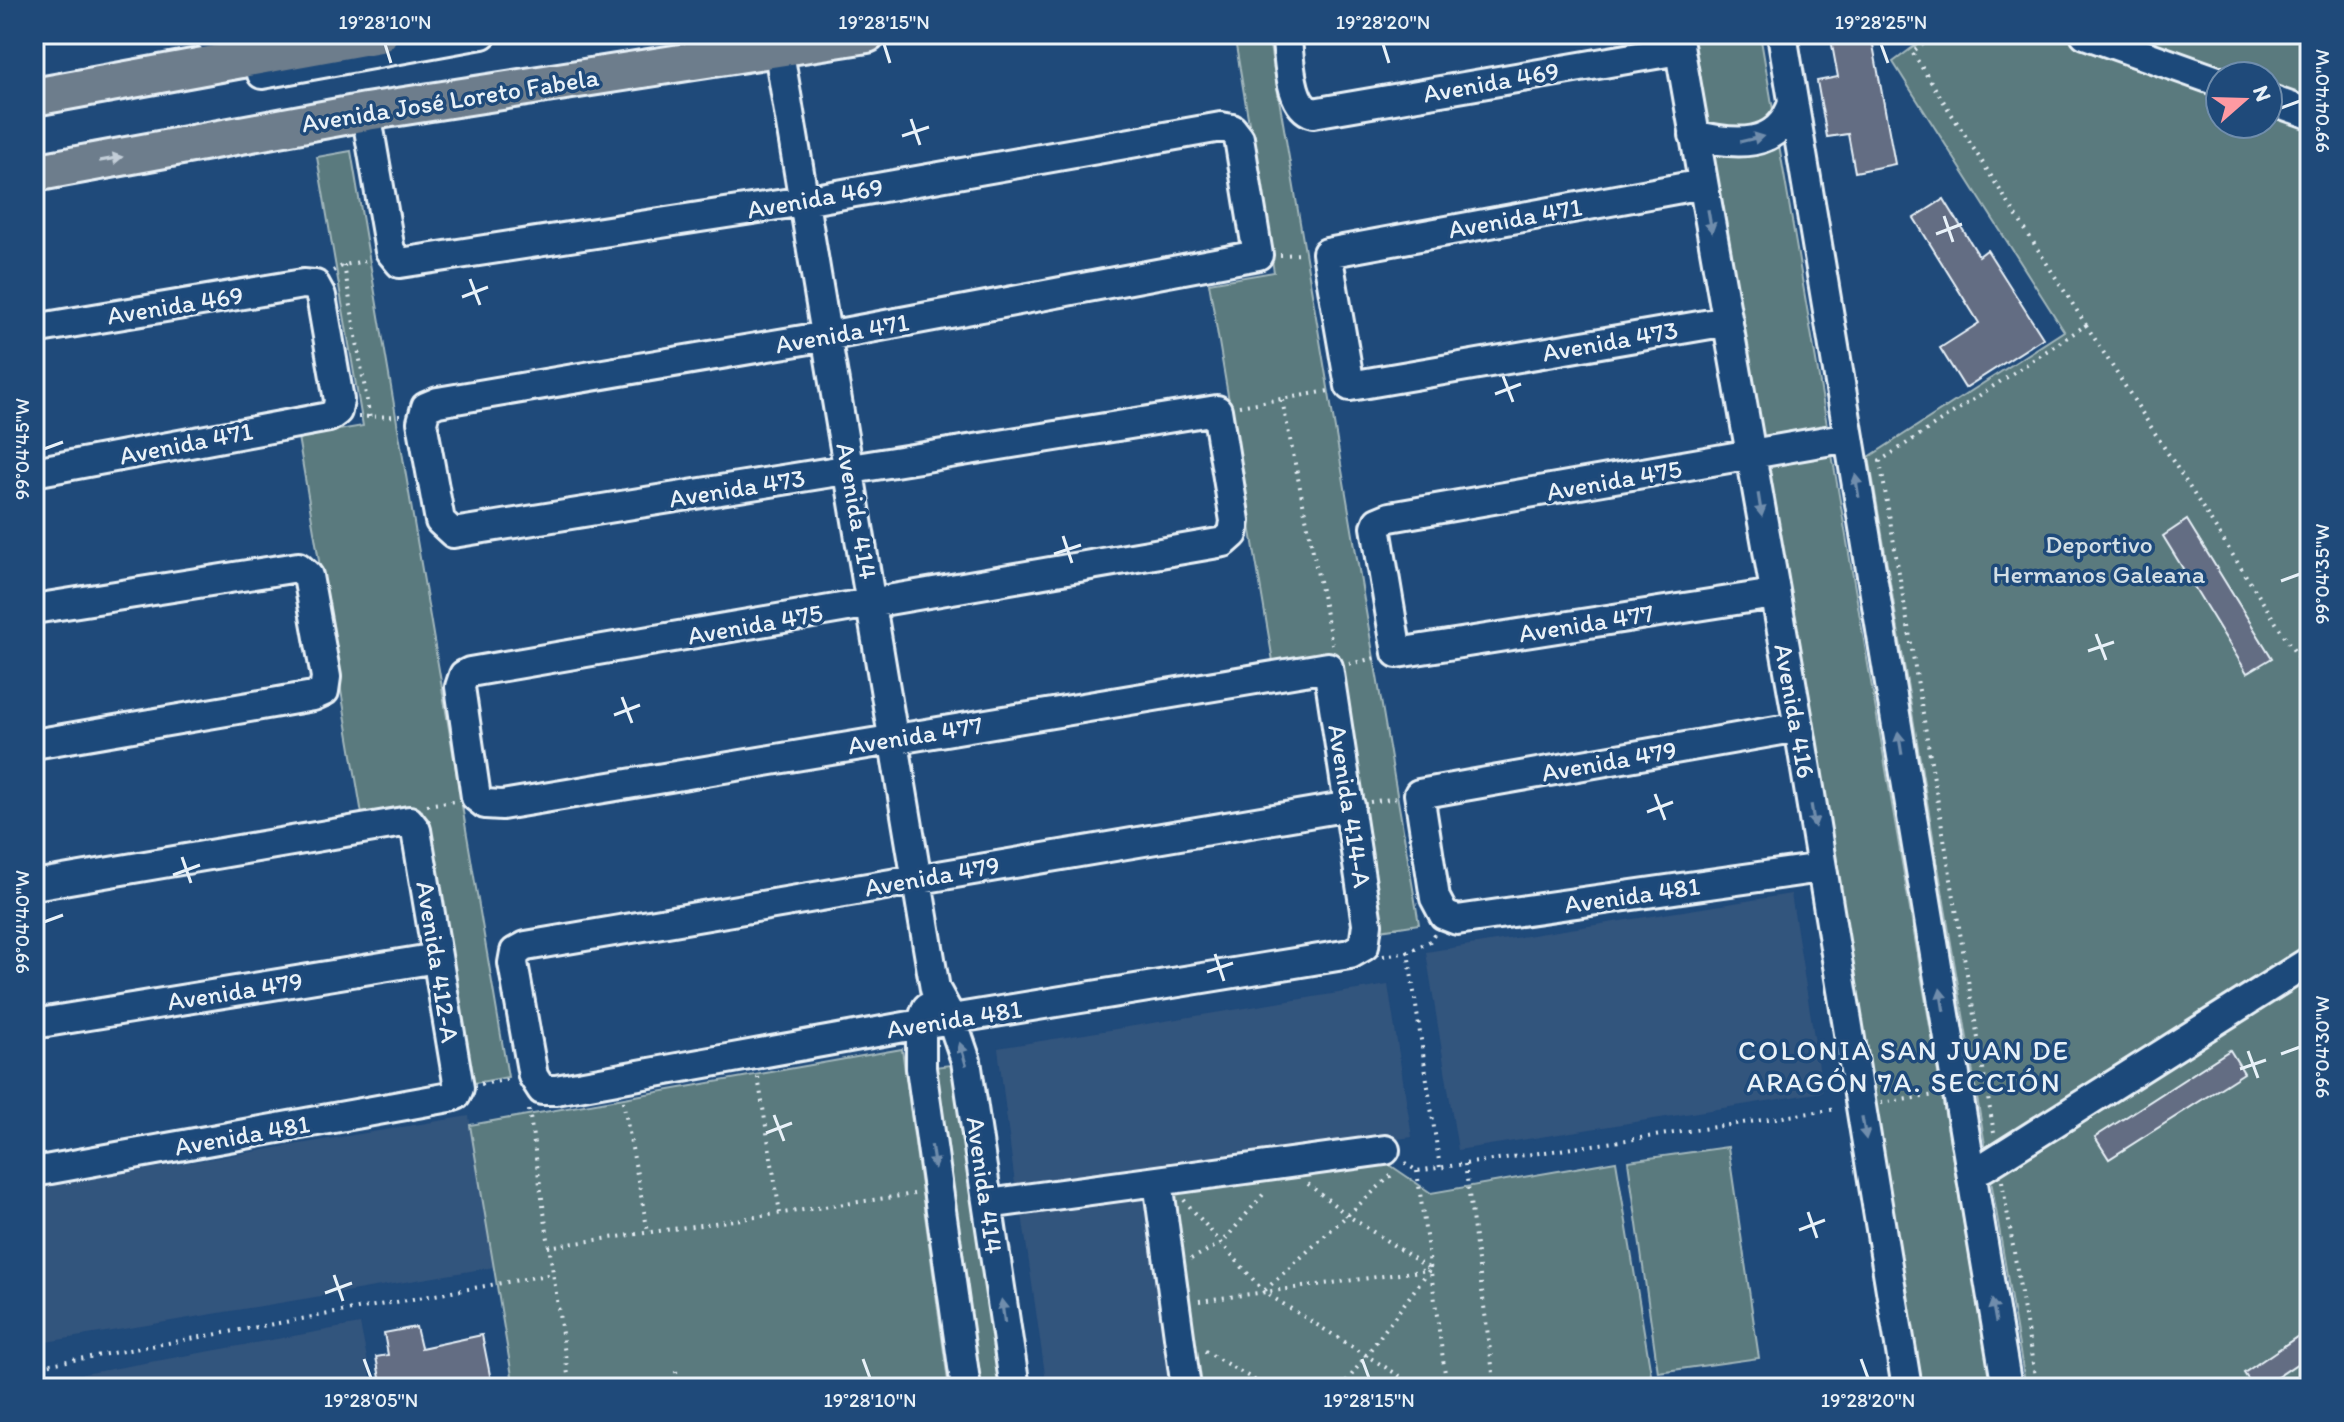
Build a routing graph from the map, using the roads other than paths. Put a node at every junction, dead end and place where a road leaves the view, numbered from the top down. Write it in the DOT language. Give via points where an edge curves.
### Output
graph roads {
  1 [pos="379,34"];
  2 [pos="482,34"];
  3 [pos="867,34"];
  4 [pos="1286,34"];
  5 [pos="1782,34"];
  6 [pos="2085,34"];
  7 [pos="778,41"];
  8 [pos="1678,42"];
  9 [pos="219,47"];
  10 [pos="2204,76"];
  11 [pos="34,97"];
  12 [pos="1793,103"];
  13 [pos="2284,105"];
  14 [pos="366,112"];
  15 [pos="2310,114"];
  16 [pos="34,115"];
  17 [pos="1694,135"];
  18 [pos="34,173"];
  19 [pos="1703,184"];
  20 [pos="804,201"];
  21 [pos="1258,255"];
  22 [pos="1728,321"];
  23 [pos="34,329"];
  24 [pos="827,336"];
  25 [pos="1350,386"];
  26 [pos="337,411"];
  27 [pos="1849,437"];
  28 [pos="1752,456"];
  29 [pos="850,471"];
  30 [pos="34,472"];
  31 [pos="447,531"];
  32 [pos="1233,534"];
  33 [pos="1774,594"];
  34 [pos="872,604"];
  35 [pos="34,609"];
  36 [pos="1397,653"];
  37 [pos="1332,666"];
  38 [pos="1799,727"];
  39 [pos="895,738"];
  40 [pos="34,744"];
  41 [pos="489,801"];
  42 [pos="1350,806"];
  43 [pos="1821,868"];
  44 [pos="918,878"];
  45 [pos="34,885"];
  46 [pos="1444,915"];
  47 [pos="1364,946"];
  48 [pos="437,958"];
  49 [pos="2310,961"];
  50 [pos="935,989"];
  51 [pos="952,1020"];
  52 [pos="34,1024"];
  53 [pos="921,1024"];
  54 [pos="537,1083"];
  55 [pos="454,1092"];
  56 [pos="1395,1156"];
  57 [pos="1991,1163"];
  58 [pos="34,1172"];
  59 [pos="1162,1180"];
  60 [pos="988,1204"];
  61 [pos="966,1388"];
  62 [pos="1015,1388"];
  63 [pos="1186,1388"];
  64 [pos="1907,1388"];
  65 [pos="2007,1388"];
  1 -- 9 [label="main road"];
  2 -- 16 [label="street"];
  3 -- 7 [label="main road, Avenida José Loreto Fabela"];
  4 -- 8 [label="street, Avenida 469" via="1296,99 1313,113"];
  5 -- 12 [label="street"];
  6 -- 10 [label="street"];
  7 -- 14 [label="main road, Avenida José Loreto Fabela"];
  7 -- 20 [label="street, Avenida 414"];
  8 -- 17 [label="street, Avenida 416"];
  9 -- 11 [label="main road"];
  17 -- 12 [label="street, one-way" via="1723,142 1769,135 1788,121"];
  12 -- 27 [label="street"];
  13 -- 15 [label="street"];
  18 -- 14 [label="main road, Avenida José Loreto Fabela, one-way"];
  14 -- 20 [label="street, Avenida 469" via="394,259 406,263"];
  17 -- 19 [label="street, Avenida 416"];
  19 -- 22 [label="street, Avenida 416, one-way"];
  19 -- 25 [label="street, Avenida 471" via="1327,253"];
  20 -- 21 [label="street, Avenida 469" via="1221,127 1232,129 1239,138"];
  20 -- 24 [label="street, Avenida 414"];
  21 -- 24 [label="street, Avenida 471"];
  22 -- 25 [label="street, Avenida 473"];
  22 -- 28 [label="street, Avenida 416"];
  23 -- 26 [label="street, Avenida 469" via="315,285 321,296"];
  24 -- 29 [label="street, Avenida 414"];
  24 -- 31 [label="street, Avenida 471" via="438,402 424,411 440,521"];
  26 -- 30 [label="street, Avenida 471" via="329,417"];
  27 -- 28 [label="street, Avenida 475"];
  65 -- 27 [label="street, one-way"];
  28 -- 33 [label="street, Avenida 416, one-way"];
  28 -- 36 [label="street, Avenida 475" via="1378,522"];
  29 -- 31 [label="street, Avenida 473"];
  29 -- 32 [label="street, Avenida 473" via="1217,410"];
  29 -- 34 [label="street, Avenida 414"];
  32 -- 34 [label="street, Avenida 475" via="1224,542"];
  33 -- 36 [label="street, Avenida 477"];
  33 -- 38 [label="street, Avenida 416"];
  34 -- 39 [label="street, Avenida 414"];
  34 -- 41 [label="street, Avenida 475" via="464,675 460,687"];
  35 -- 40 [label="street" via="290,566 304,569 326,677 324,691 313,696"];
  37 -- 39 [label="street, Avenida 477"];
  37 -- 42 [label="street, Avenida 414-A"];
  38 -- 43 [label="street, Avenida 416, one-way"];
  38 -- 46 [label="street, Avenida 479" via="1419,794 1435,898"];
  39 -- 41 [label="street, Avenida 477"];
  39 -- 44 [label="street, Avenida 414"];
  42 -- 44 [label="street, Avenida 479"];
  42 -- 47 [label="street, Avenida 414-A" via="1367,924"];
  43 -- 46 [label="street, Avenida 481" via="1457,920"];
  43 -- 64 [label="street, Avenida 416, one-way"];
  44 -- 50 [label="street, Avenida 414"];
  44 -- 54 [label="street, Avenida 479" via="526,946 515,952 513,963"];
  45 -- 48 [label="street, Avenida 412-A" via="405,820 412,823"];
  47 -- 51 [label="street, Avenida 481" via="1350,954"];
  48 -- 52 [label="street, Avenida 479"];
  48 -- 55 [label="street, Avenida 412-A"];
  49 -- 57 [label="street"];
  50 -- 51 [label="street, Avenida 414"];
  50 -- 53 [label="street, Avenida 414"];
  51 -- 53 [label="street, Avenida 481"];
  60 -- 51 [label="street, Avenida 414, one-way" via="966,1061"];
  53 -- 54 [label="street, Avenida 481" via="619,1079"];
  53 -- 61 [label="street, Avenida 414, one-way" via="921,1068"];
  55 -- 58 [label="street, Avenida 481"];
  56 -- 59 [label="street"];
  59 -- 60 [label="street"];
  59 -- 63 [label="street"];
  62 -- 60 [label="street, Avenida 414, one-way"];
}
